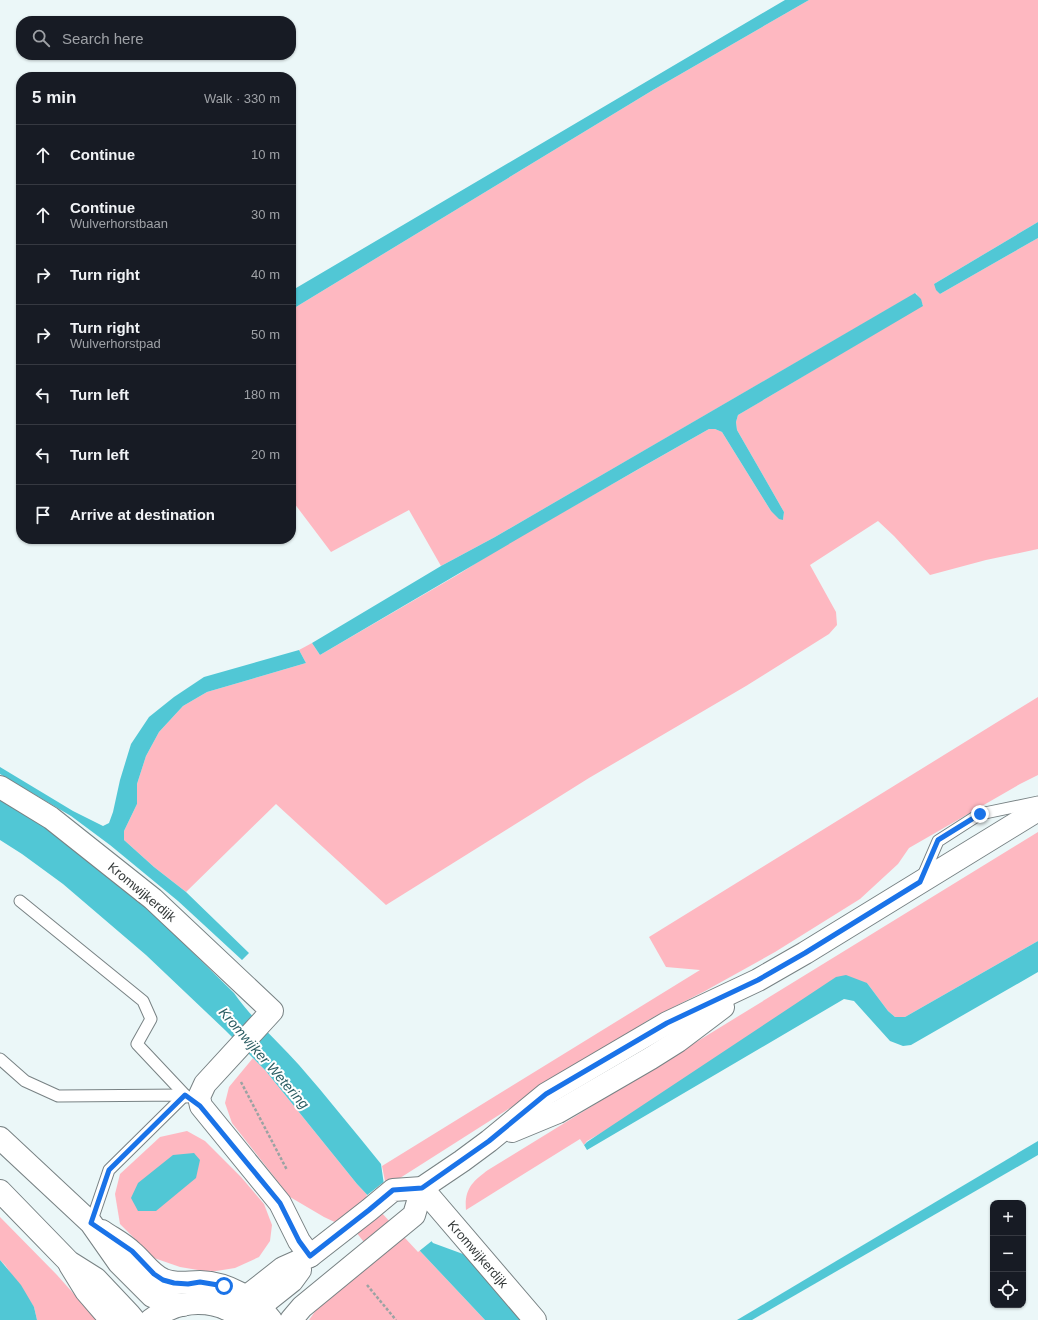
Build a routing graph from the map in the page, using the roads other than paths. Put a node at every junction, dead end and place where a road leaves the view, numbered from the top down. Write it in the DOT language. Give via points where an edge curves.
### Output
graph roads {
  1 [pos="0,787"];
  2 [pos="1038,802"];
  3 [pos="1038,810"];
  4 [pos="920,882"];
  5 [pos="20,901"];
  6 [pos="0,1059"];
  7 [pos="193,1101"];
  8 [pos="0,1138"];
  9 [pos="422,1188"];
  10 [pos="0,1191"];
  11 [pos="91,1223"];
  12 [pos="310,1256"];
  13 [pos="69,1262"];
  14 [pos="183,1305"];
  15 [pos="251,1314"];
  16 [pos="111,1320"];
  17 [pos="134,1320"];
  18 [pos="151,1320"];
  19 [pos="291,1320"];
  20 [pos="535,1320"];
  1 -- 7 [label="main road, Kromwijkerdijk" via="51,818 154,899 268,1015 205,1084 199,1098"];
  2 -- 4 [label="lane" via="980,814 938,840"];
  3 -- 4 [label="main road"];
  4 -- 9 [label="main road" via="758,980 678,1041 651,1058 558,1112 489,1141"];
  5 -- 7 [label="lane" via="143,1001 151,1019 137,1044"];
  6 -- 7 [label="lane" via="24,1080 58,1096"];
  7 -- 11 [label="lane" via="109,1170"];
  7 -- 12 [label="main road" via="280,1203 299,1241"];
  8 -- 11 [label="main road"];
  9 -- 12 [label="main road" via="393,1190"];
  9 -- 19 [label="main road" via="414,1215 302,1307"];
  9 -- 20 [label="main road, Kromwijkerdijk"];
  10 -- 13 [label="main road"];
  11 -- 14 [label="main road" via="119,1263 152,1296 168,1303"];
  11 -- 15 [label="main road" via="132,1251 163,1280 224,1286"];
  12 -- 15 [label="main road" via="283,1268"];
  13 -- 16 [label="main road" via="86,1291"];
  13 -- 17 [label="main road" via="96,1279"];
  14 -- 15 [label="main road" via="194,1302 215,1304 225,1308 234,1304"];
  14 -- 18 [label="main road"];
}
